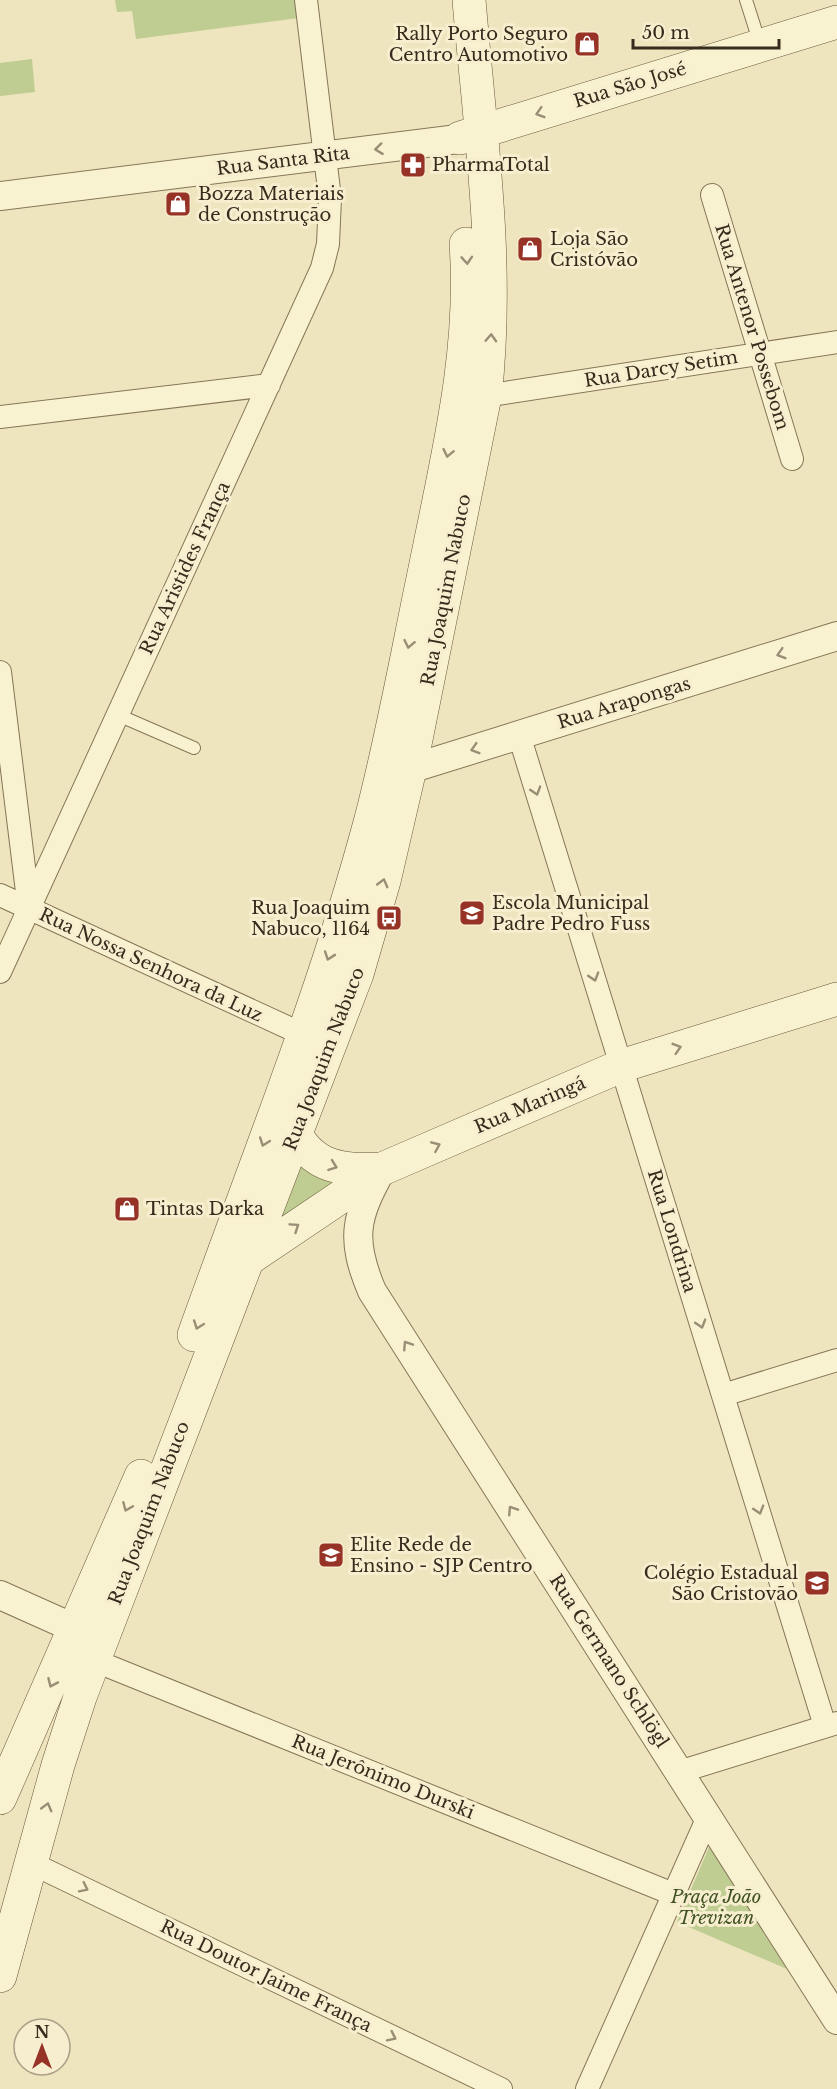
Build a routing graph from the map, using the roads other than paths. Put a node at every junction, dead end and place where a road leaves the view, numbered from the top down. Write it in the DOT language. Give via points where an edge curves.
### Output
graph roads {
  1 [pos="306,0"];
  2 [pos="447,0"];
  3 [pos="469,0"];
  4 [pos="746,0"];
  5 [pos="837,22"];
  6 [pos="760,45"];
  7 [pos="469,135"];
  8 [pos="325,156"];
  9 [pos="712,195"];
  10 [pos="0,196"];
  11 [pos="837,342"];
  12 [pos="760,354"];
  13 [pos="269,385"];
  14 [pos="485,396"];
  15 [pos="0,417"];
  16 [pos="792,459"];
  17 [pos="837,636"];
  18 [pos="0,672"];
  19 [pos="118,715"];
  20 [pos="519,735"];
  21 [pos="194,748"];
  22 [pos="396,774"];
  23 [pos="0,895"];
  24 [pos="29,909"];
  25 [pos="0,972"];
  26 [pos="837,999"];
  27 [pos="302,1034"];
  28 [pos="621,1066"];
  29 [pos="283,1087"];
  30 [pos="295,1136"];
  31 [pos="382,1169"];
  32 [pos="247,1260"];
  33 [pos="837,1360"];
  34 [pos="723,1395"];
  35 [pos="0,1595"];
  36 [pos="76,1629"];
  37 [pos="93,1660"];
  38 [pos="831,1725"];
  39 [pos="679,1772"];
  40 [pos="0,1798"];
  41 [pos="708,1817"];
  42 [pos="31,1863"];
  43 [pos="673,1894"];
  44 [pos="6,1942"];
  45 [pos="0,1976"];
  46 [pos="837,2020"];
  47 [pos="501,2089"];
  48 [pos="587,2089"];
  1 -- 8 [label="street, Rua Aristides França"];
  2 -- 7 [label="main road, Rua Joaquim Nabuco"];
  3 -- 7 [label="main road, Rua Joaquim Nabuco"];
  4 -- 6 [label="lane"];
  5 -- 6 [label="main road, Rua São José"];
  6 -- 7 [label="main road, Rua São José, one-way"];
  7 -- 8 [label="street, Rua Santa Rita, one-way"];
  14 -- 7 [label="main road, Rua Joaquim Nabuco, one-way" via="491,308"];
  7 -- 22 [label="main road, Rua Joaquim Nabuco, one-way" via="464,362"];
  8 -- 10 [label="street, Rua Santa Rita"];
  8 -- 13 [label="street, Rua Aristides França" via="330,224 324,260"];
  9 -- 12 [label="street, Rua Antenor Possebom"];
  11 -- 12 [label="street, Rua Darcy Setim"];
  12 -- 14 [label="street, Rua Darcy Setim"];
  12 -- 16 [label="street, Rua Antenor Possebom"];
  13 -- 15 [label="street"];
  13 -- 19 [label="street, Rua Aristides França"];
  14 -- 22 [label="main road, Rua Joaquim Nabuco"];
  17 -- 20 [label="street, Rua Arapongas, one-way"];
  18 -- 24 [label="street"];
  19 -- 21 [label="lane"];
  19 -- 24 [label="street, Rua Aristides França"];
  20 -- 22 [label="street, Rua Arapongas, one-way"];
  20 -- 28 [label="street, Rua Londrina, one-way"];
  22 -- 27 [label="main road, Rua Joaquim Nabuco, one-way"];
  30 -- 22 [label="main road, Rua Joaquim Nabuco, one-way" via="357,974 381,891"];
  23 -- 24 [label="street, Rua Nossa Senhora da Luz"];
  24 -- 25 [label="street, Rua Aristides França"];
  24 -- 27 [label="street, Rua Nossa Senhora da Luz"];
  28 -- 26 [label="main road, Rua Maringá, one-way"];
  27 -- 29 [label="main road, Rua Joaquim Nabuco"];
  31 -- 28 [label="main road, Rua Maringá, one-way"];
  28 -- 34 [label="street, Rua Londrina, one-way"];
  29 -- 30 [label="main road" via="285,1112"];
  29 -- 36 [label="main road, Rua Joaquim Nabuco, one-way" via="171,1401"];
  30 -- 31 [label="main road, one-way" via="330,1166 357,1171"];
  30 -- 32 [label="main road, Rua Joaquim Nabuco"];
  32 -- 31 [label="main road, Rua Maringá, one-way"];
  39 -- 31 [label="street, Rua Germano Schlögl, one-way" via="372,1291 362,1268 358,1229 364,1203"];
  32 -- 37 [label="main road, Rua Joaquim Nabuco"];
  33 -- 34 [label="street"];
  34 -- 38 [label="street, Rua Londrina, one-way"];
  35 -- 36 [label="street"];
  36 -- 40 [label="main road, Rua Joaquim Nabuco, one-way"];
  42 -- 37 [label="main road, Rua Joaquim Nabuco, one-way"];
  37 -- 43 [label="street, Rua Jerônimo Durski"];
  38 -- 39 [label="street"];
  39 -- 41 [label="street, Rua Germano Schlögl"];
  41 -- 43 [label="street"];
  41 -- 46 [label="street, Rua Germano Schlögl"];
  42 -- 44 [label="main road, Rua Joaquim Nabuco"];
  42 -- 47 [label="street, Rua Doutor Jaime França, one-way"];
  43 -- 48 [label="street"];
  44 -- 45 [label="main road, Rua Joaquim Nabuco"];
}
